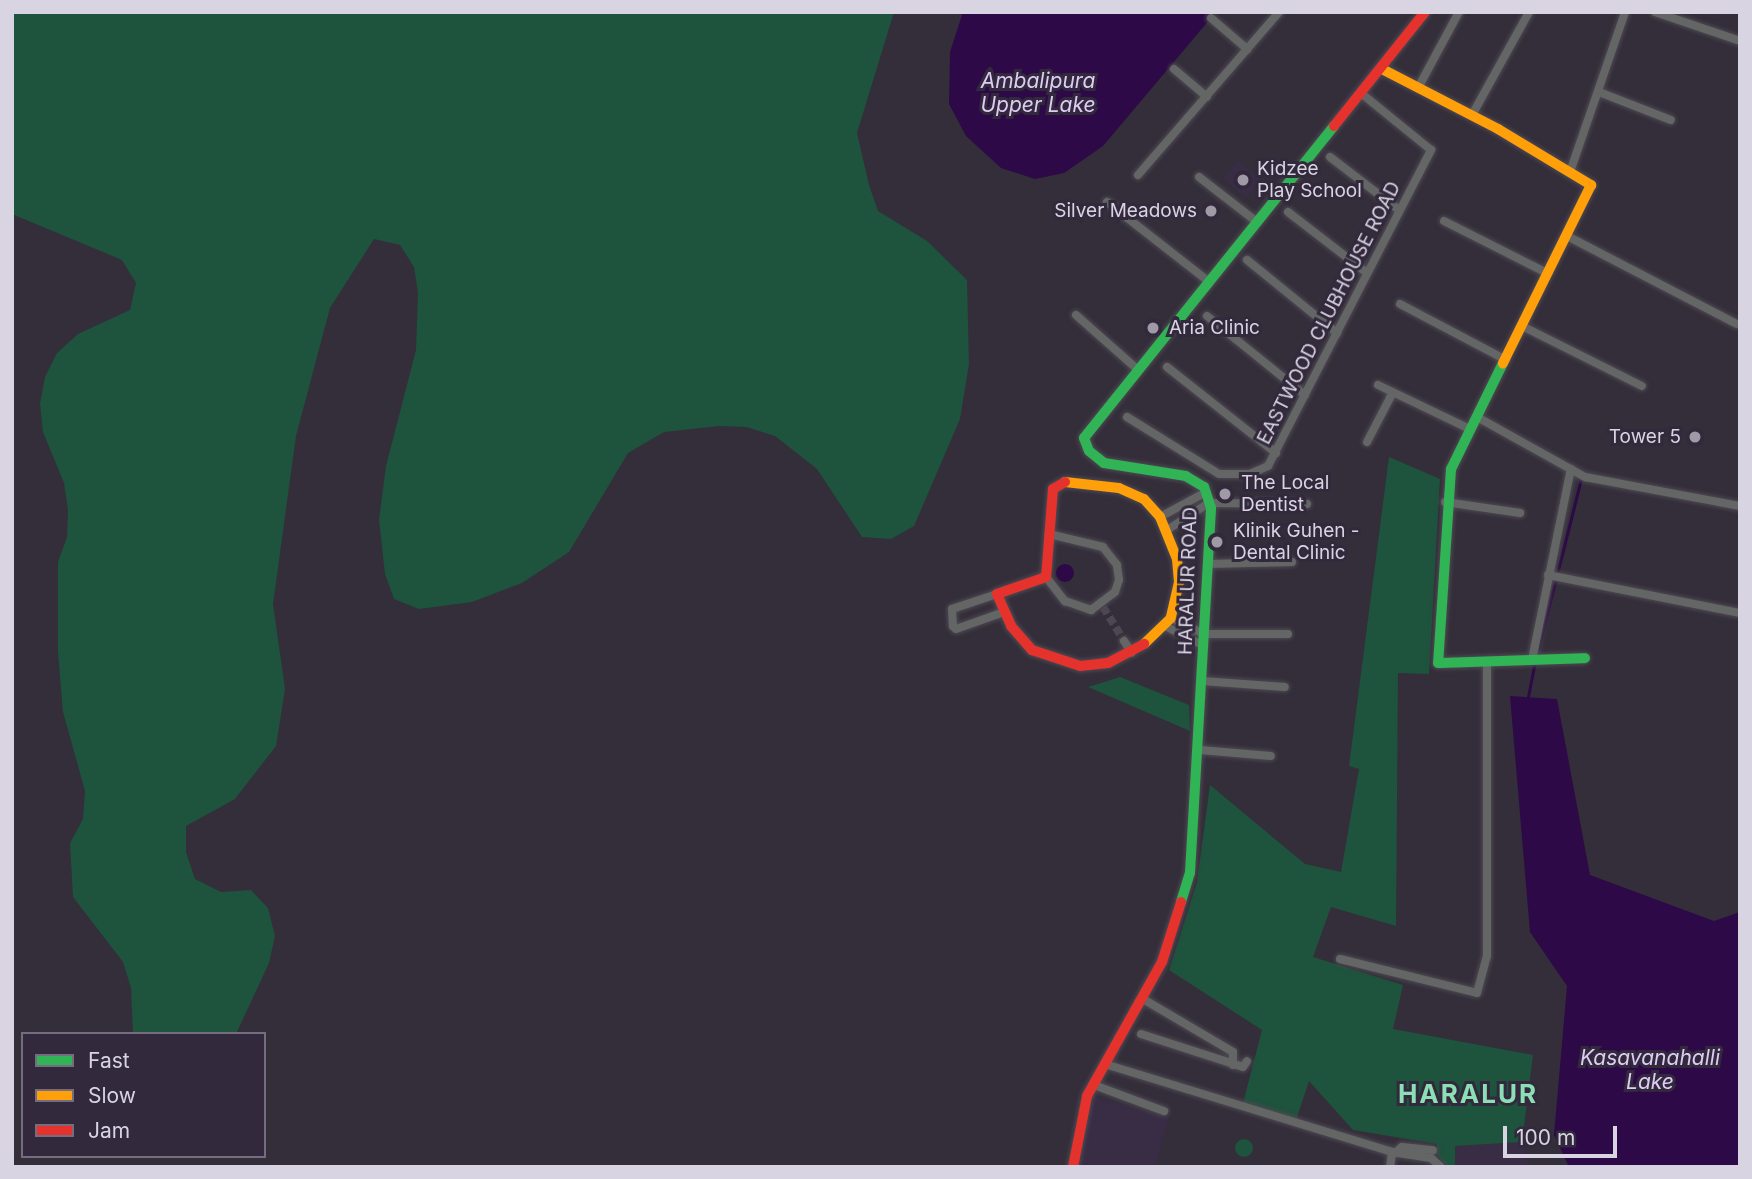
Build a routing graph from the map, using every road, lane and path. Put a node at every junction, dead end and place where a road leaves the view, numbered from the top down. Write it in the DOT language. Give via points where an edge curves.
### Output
graph roads {
  1 [pos="1279,12"];
  2 [pos="1425,12"];
  3 [pos="1459,12"];
  4 [pos="1529,12"];
  5 [pos="1625,12"];
  6 [pos="1655,12"];
  7 [pos="1211,18"];
  8 [pos="1740,41"];
  9 [pos="1248,49"];
  10 [pos="1174,69"];
  11 [pos="1382,69"];
  12 [pos="1418,88"];
  13 [pos="1599,92"];
  14 [pos="1362,94"];
  15 [pos="1207,97"];
  16 [pos="1472,115"];
  17 [pos="1671,120"];
  18 [pos="1330,157"];
  19 [pos="1570,172"];
  20 [pos="1138,175"];
  21 [pos="1199,177"];
  22 [pos="1107,202"];
  23 [pos="1399,210"];
  24 [pos="1288,212"];
  25 [pos="1444,221"];
  26 [pos="1257,222"];
  27 [pos="1567,236"];
  28 [pos="1247,260"];
  29 [pos="1366,272"];
  30 [pos="1548,273"];
  31 [pos="1208,281"];
  32 [pos="1400,304"];
  33 [pos="1076,315"];
  34 [pos="1207,316"];
  35 [pos="1737,324"];
  36 [pos="1522,326"];
  37 [pos="1336,333"];
  38 [pos="1506,360"];
  39 [pos="1167,367"];
  40 [pos="1136,368"];
  41 [pos="1378,385"];
  42 [pos="1642,386"];
  43 [pos="1393,392"];
  44 [pos="1305,395"];
  45 [pos="1127,417"];
  46 [pos="1477,417"];
  47 [pos="1470,429"];
  48 [pos="1367,442"];
  49 [pos="1276,453"];
  50 [pos="1571,469"];
  51 [pos="1207,497"];
  52 [pos="1446,502"];
  53 [pos="1307,503"];
  54 [pos="1740,506"];
  55 [pos="1520,513"];
  56 [pos="1160,517"];
  57 [pos="1167,530"];
  58 [pos="1049,534"];
  59 [pos="1292,562"];
  60 [pos="1207,564"];
  61 [pos="1554,576"];
  62 [pos="1046,577"];
  63 [pos="997,594"];
  64 [pos="1004,612"];
  65 [pos="1740,612"];
  66 [pos="1168,622"];
  67 [pos="1204,634"];
  68 [pos="1288,634"];
  69 [pos="1125,641"];
  70 [pos="1204,646"];
  71 [pos="1132,653"];
  72 [pos="1584,657"];
  73 [pos="1534,660"];
  74 [pos="1487,661"];
  75 [pos="1202,681"];
  76 [pos="1285,687"];
  77 [pos="1200,750"];
  78 [pos="1270,756"];
  79 [pos="1340,959"];
  80 [pos="1143,999"];
  81 [pos="1141,1034"];
  82 [pos="1247,1061"];
  83 [pos="1108,1065"];
  84 [pos="1234,1065"];
  85 [pos="1094,1085"];
  86 [pos="1164,1111"];
  87 [pos="1433,1150"];
  88 [pos="1394,1152"];
  89 [pos="1073,1167"];
  90 [pos="1390,1167"];
  91 [pos="1441,1167"];
  1 -- 9 [label="street"];
  2 -- 11 [label="street, HARALUR ROAD"];
  3 -- 12 [label="street"];
  4 -- 16 [label="street"];
  5 -- 13 [label="street"];
  6 -- 8 [label="street"];
  7 -- 9 [label="street"];
  9 -- 15 [label="street"];
  10 -- 15 [label="street"];
  11 -- 12 [label="street"];
  11 -- 14 [label="street, HARALUR ROAD"];
  12 -- 16 [label="street"];
  13 -- 17 [label="street"];
  13 -- 19 [label="street"];
  14 -- 23 [label="street, EASTWOOD CLUBHOUSE ROAD" via="1431,150"];
  14 -- 26 [label="street, HARALUR ROAD"];
  15 -- 20 [label="street"];
  16 -- 19 [label="street"];
  18 -- 23 [label="street"];
  19 -- 27 [label="street" via="1591,186"];
  21 -- 26 [label="street"];
  22 -- 31 [label="street"];
  23 -- 29 [label="street, EASTWOOD CLUBHOUSE ROAD"];
  24 -- 29 [label="street"];
  25 -- 30 [label="street"];
  26 -- 31 [label="street, HARALUR ROAD"];
  27 -- 30 [label="street"];
  27 -- 35 [label="street"];
  28 -- 37 [label="street"];
  29 -- 37 [label="street, EASTWOOD CLUBHOUSE ROAD"];
  30 -- 36 [label="street"];
  31 -- 40 [label="street, HARALUR ROAD"];
  32 -- 38 [label="street"];
  33 -- 40 [label="street"];
  34 -- 44 [label="street"];
  36 -- 38 [label="street"];
  36 -- 42 [label="street"];
  37 -- 44 [label="street, EASTWOOD CLUBHOUSE ROAD"];
  38 -- 46 [label="street"];
  39 -- 49 [label="street"];
  40 -- 51 [label="street, HARALUR ROAD" via="1084,438 1089,451 1104,463 1186,476"];
  41 -- 43 [label="street"];
  43 -- 47 [label="street"];
  43 -- 48 [label="street"];
  44 -- 49 [label="street, EASTWOOD CLUBHOUSE ROAD"];
  45 -- 49 [label="street, EASTWOOD CLUBHOUSE ROAD" via="1219,474 1250,474 1268,467"];
  46 -- 47 [label="street"];
  46 -- 50 [label="street"];
  47 -- 52 [label="street" via="1451,469"];
  50 -- 54 [label="street" via="1585,477"];
  50 -- 61 [label="street"];
  51 -- 53 [label="street"];
  51 -- 56 [label="street"];
  51 -- 57 [label="street"];
  51 -- 60 [label="street, HARALUR ROAD"];
  52 -- 55 [label="street"];
  52 -- 74 [label="street" via="1438,663"];
  56 -- 57 [label="street"];
  56 -- 58 [label="street" via="1144,499 1119,488 1065,482 1053,489"];
  57 -- 66 [label="street" via="1179,582"];
  58 -- 62 [label="street"];
  58 -- 62 [label="street" via="1103,547 1112,555 1119,580 1103,606 1079,608 1057,594"];
  59 -- 60 [label="street"];
  60 -- 67 [label="street, HARALUR ROAD"];
  61 -- 65 [label="street"];
  61 -- 73 [label="street"];
  62 -- 63 [label="street"];
  63 -- 64 [label="street"];
  63 -- 64 [label="street" via="952,609 953,626"];
  64 -- 71 [label="street" via="1018,637 1054,661 1080,666 1108,663"];
  66 -- 67 [label="street"];
  66 -- 70 [label="street"];
  66 -- 71 [label="street"];
  67 -- 68 [label="street"];
  67 -- 70 [label="street, HARALUR ROAD"];
  69 -- 71 [label="street"];
  70 -- 75 [label="street, HARALUR ROAD"];
  72 -- 73 [label="street"];
  73 -- 74 [label="street"];
  74 -- 79 [label="street" via="1487,956 1477,993"];
  75 -- 76 [label="street"];
  75 -- 77 [label="street, HARALUR ROAD"];
  77 -- 78 [label="street"];
  77 -- 80 [label="street, HARALUR ROAD" via="1190,873 1162,962"];
  80 -- 83 [label="street, HARALUR ROAD"];
  80 -- 84 [label="street" via="1233,1052"];
  81 -- 84 [label="street"];
  82 -- 84 [label="street" via="1245,1067"];
  83 -- 85 [label="street, HARALUR ROAD"];
  83 -- 88 [label="street"];
  85 -- 86 [label="street"];
  85 -- 89 [label="street, HARALUR ROAD" via="1079,1119"];
  87 -- 88 [label="street" via="1402,1147"];
  88 -- 90 [label="street"];
  88 -- 91 [label="street" via="1430,1158"];
}
